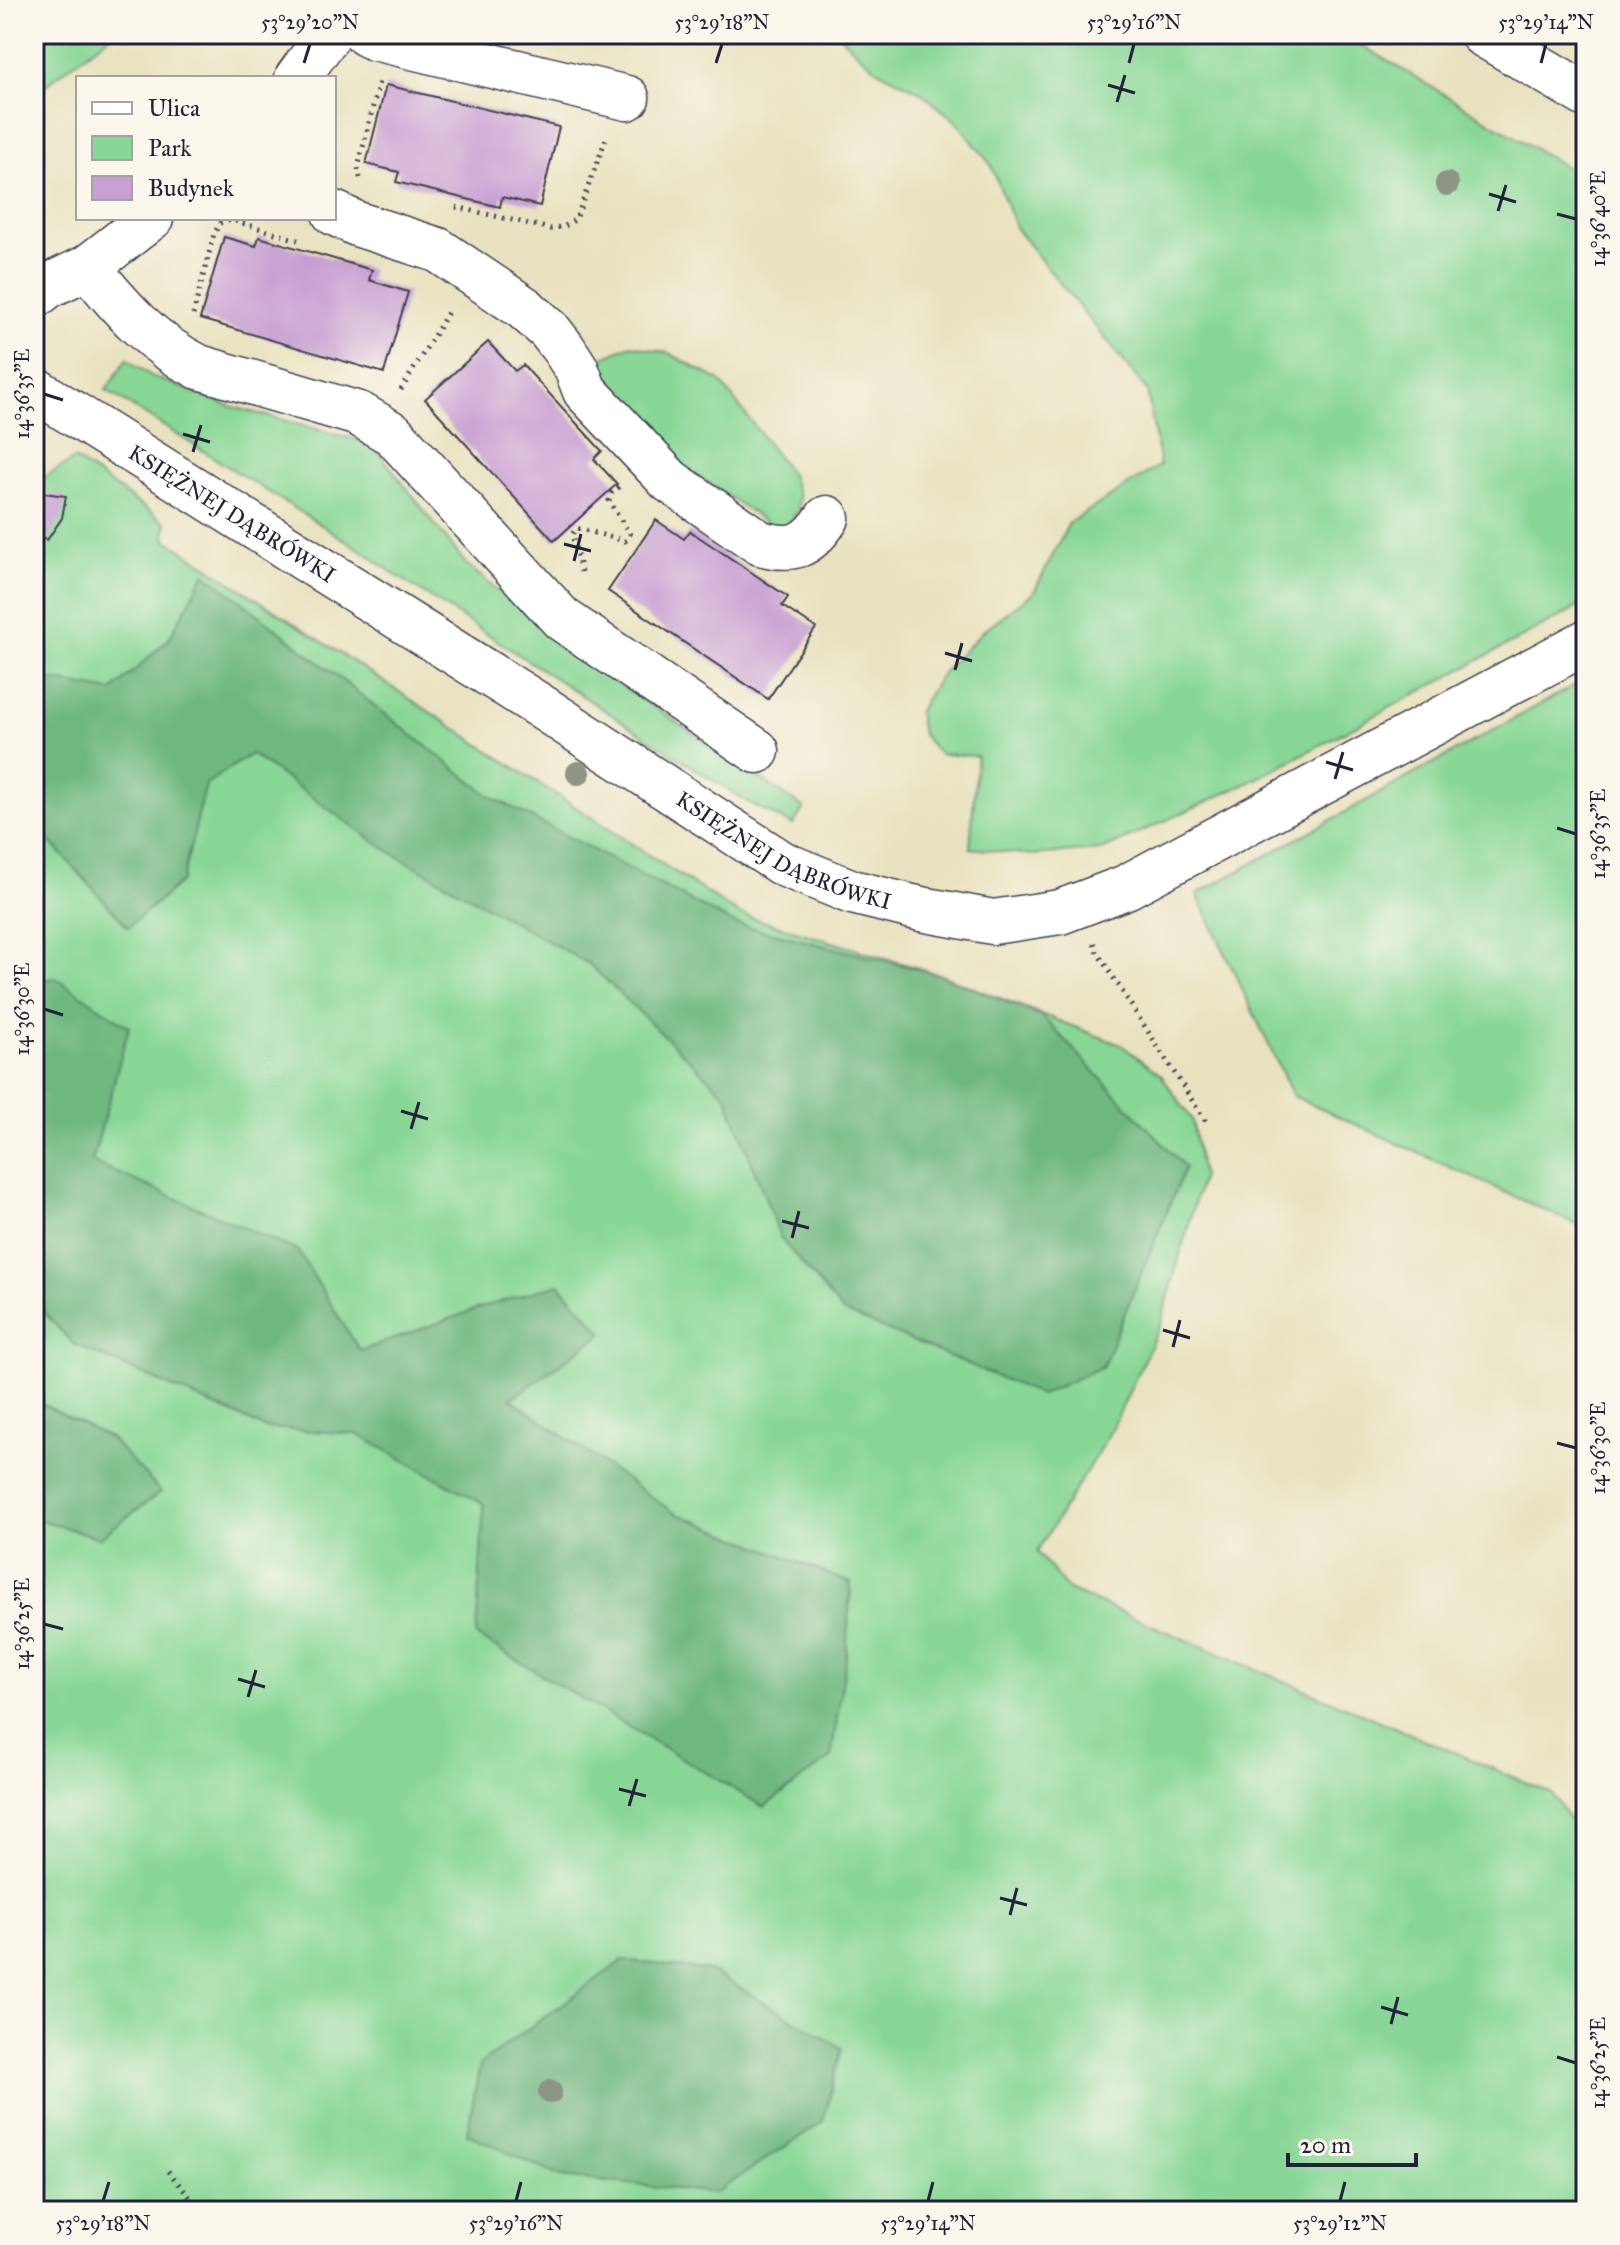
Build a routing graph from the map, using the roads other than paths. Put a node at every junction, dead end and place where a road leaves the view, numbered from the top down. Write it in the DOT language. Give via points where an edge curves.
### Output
graph roads {
  1 [pos="329,34"];
  2 [pos="1482,34"];
  3 [pos="374,51"];
  4 [pos="298,76"];
  5 [pos="1586,95"];
  6 [pos="618,114"];
  7 [pos="148,220"];
  8 [pos="320,228"];
  9 [pos="88,267"];
  10 [pos="34,297"];
  11 [pos="34,389"];
  12 [pos="827,518"];
  13 [pos="1586,642"];
  14 [pos="757,751"];
  1 -- 4 [label="street"];
  2 -- 5 [label="street"];
  3 -- 6 [label="street" via="374,38"];
  7 -- 9 [label="street"];
  8 -- 12 [label="street" via="357,224 438,250 524,308 563,348 585,391 670,481 760,543 799,546"];
  9 -- 10 [label="street"];
  9 -- 14 [label="street" via="143,330 184,359 359,414 393,434 562,619"];
  11 -- 13 [label="street, KSIĘŻNEJ DĄBRÓWKI" via="783,864 852,892 993,922 1060,912 1126,887"];
}
